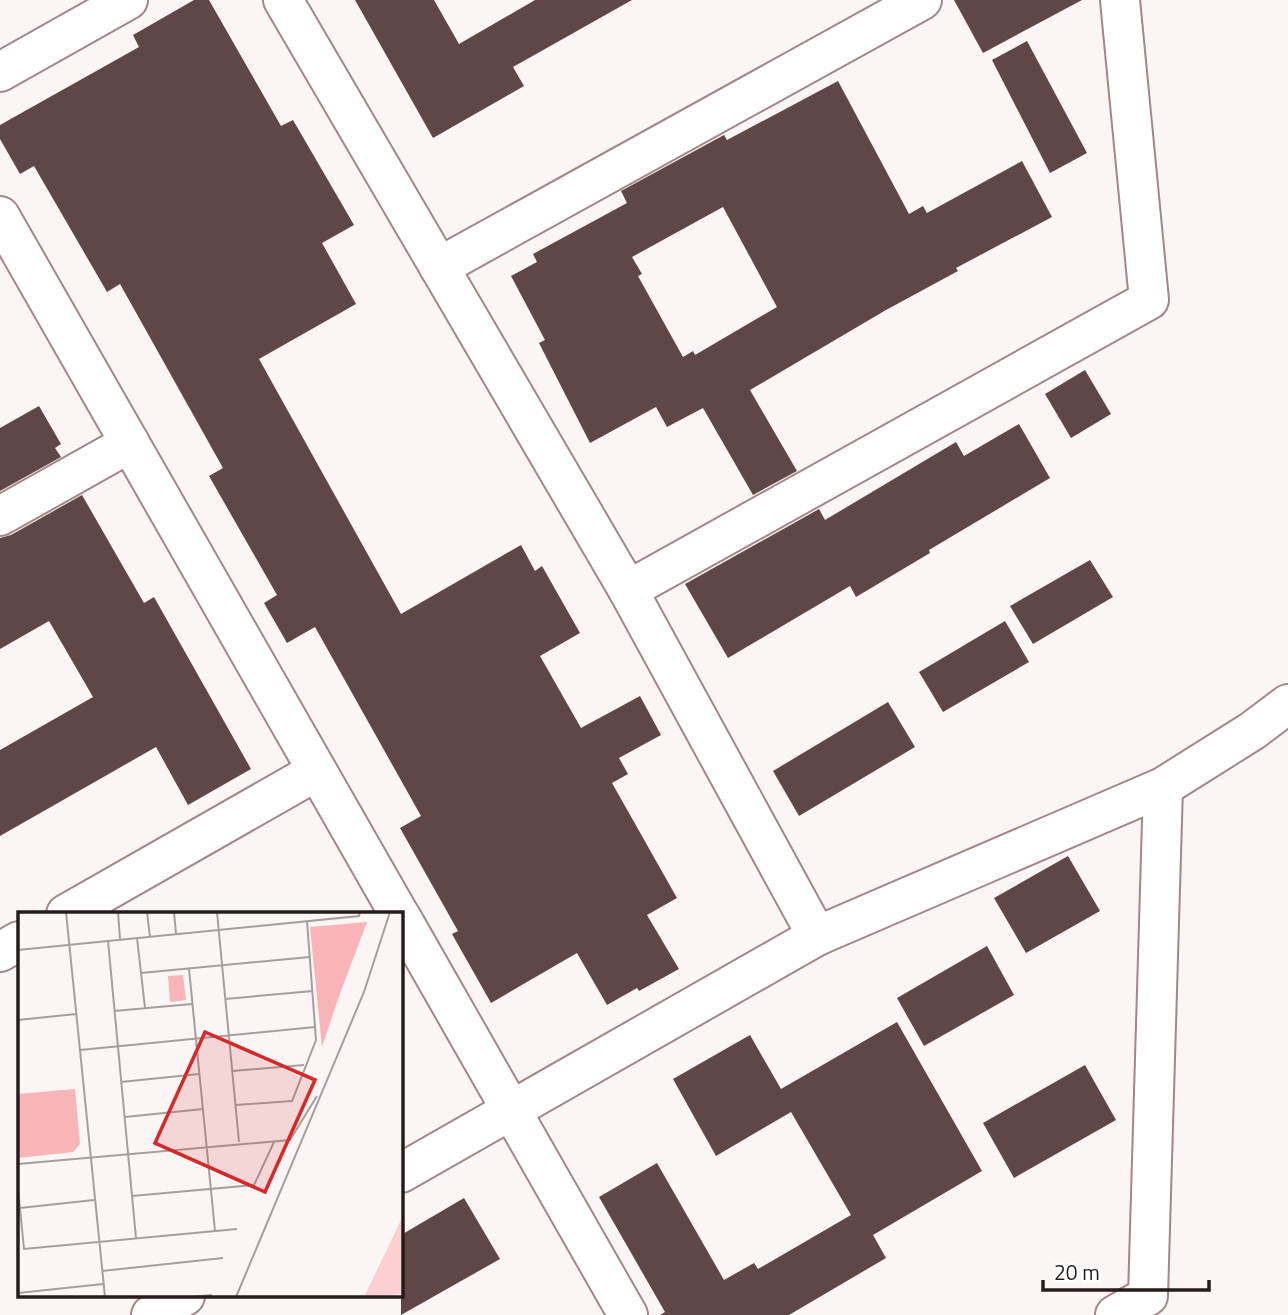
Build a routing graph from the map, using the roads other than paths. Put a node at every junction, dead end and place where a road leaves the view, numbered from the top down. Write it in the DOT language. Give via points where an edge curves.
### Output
graph roads {
  1 [pos="128,0"];
  2 [pos="282,0"];
  3 [pos="922,0"];
  4 [pos="1121,0"];
  5 [pos="0,72"];
  6 [pos="0,216"];
  7 [pos="439,267"];
  8 [pos="130,443"];
  9 [pos="0,516"];
  10 [pos="628,590"];
  11 [pos="1288,704"];
  12 [pos="317,771"];
  13 [pos="1163,787"];
  14 [pos="70,912"];
  15 [pos="398,912"];
  16 [pos="402,919"];
  17 [pos="817,936"];
  18 [pos="18,942"];
  19 [pos="0,952"];
  20 [pos="511,1110"];
  21 [pos="402,1172"];
  22 [pos="181,1298"];
  23 [pos="151,1315"];
  24 [pos="628,1315"];
  25 [pos="1115,1315"];
  1 -- 5 [label="street"];
  2 -- 7 [label="street"];
  3 -- 7 [label="street"];
  4 -- 10 [label="street" via="1149,300"];
  6 -- 8 [label="street"];
  7 -- 10 [label="street"];
  8 -- 9 [label="street"];
  8 -- 12 [label="street"];
  10 -- 17 [label="street"];
  11 -- 13 [label="street"];
  12 -- 14 [label="street"];
  12 -- 15 [label="street"];
  13 -- 17 [label="street"];
  13 -- 25 [label="street" via="1149,1296"];
  16 -- 20 [label="street"];
  17 -- 20 [label="street"];
  18 -- 19 [label="street"];
  20 -- 21 [label="street"];
  20 -- 24 [label="street"];
  22 -- 23 [label="street"];
}
